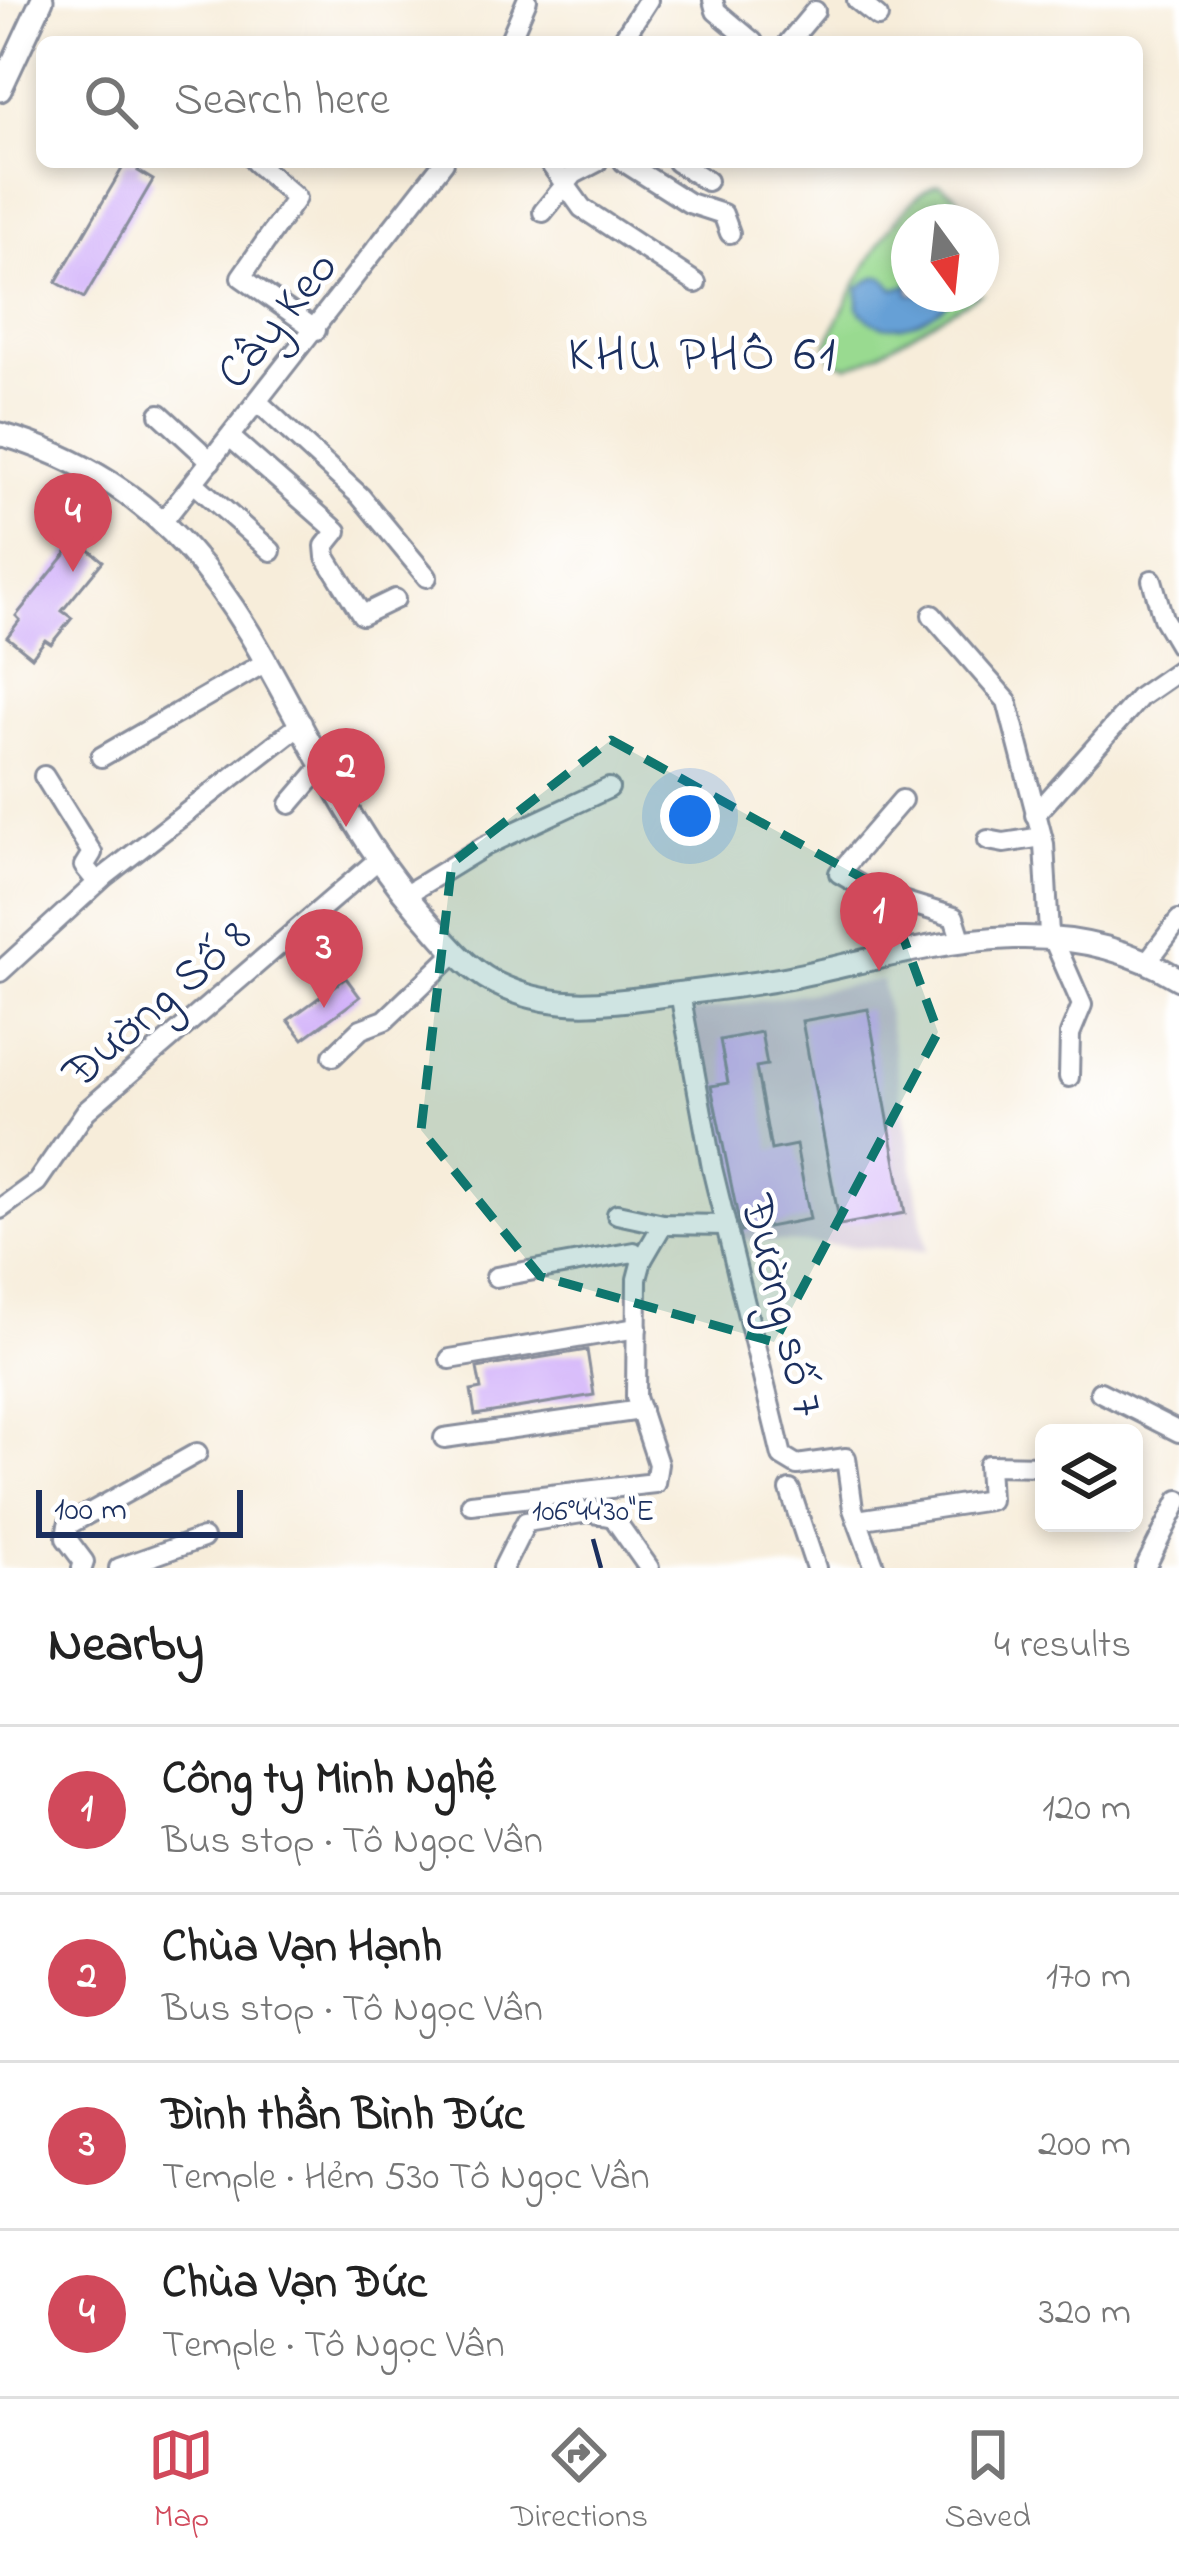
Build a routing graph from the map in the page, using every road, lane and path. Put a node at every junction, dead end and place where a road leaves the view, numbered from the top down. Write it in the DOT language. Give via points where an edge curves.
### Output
graph roads {
  1 [pos="42,0"];
  2 [pos="527,0"];
  3 [pos="648,0"];
  4 [pos="713,0"];
  5 [pos="857,0"];
  6 [pos="815,10"];
  7 [pos="878,17"];
  8 [pos="511,36"];
  9 [pos="624,36"];
  10 [pos="746,36"];
  11 [pos="794,36"];
  12 [pos="0,90"];
  13 [pos="261,168"];
  14 [pos="439,168"];
  15 [pos="557,168"];
  16 [pos="589,168"];
  17 [pos="634,168"];
  18 [pos="686,168"];
  19 [pos="707,181"];
  20 [pos="562,187"];
  21 [pos="543,212"];
  22 [pos="730,233"];
  23 [pos="696,283"];
  24 [pos="316,330"];
  25 [pos="258,402"];
  26 [pos="160,414"];
  27 [pos="0,434"];
  28 [pos="230,437"];
  29 [pos="212,461"];
  30 [pos="194,483"];
  31 [pos="164,520"];
  32 [pos="271,551"];
  33 [pos="427,577"];
  34 [pos="1152,580"];
  35 [pos="394,599"];
  36 [pos="932,615"];
  37 [pos="1179,645"];
  38 [pos="266,662"];
  39 [pos="1179,670"];
  40 [pos="302,723"];
  41 [pos="101,757"];
  42 [pos="325,764"];
  43 [pos="44,776"];
  44 [pos="609,788"];
  45 [pos="902,800"];
  46 [pos="290,804"];
  47 [pos="1035,815"];
  48 [pos="1042,836"];
  49 [pos="988,840"];
  50 [pos="380,858"];
  51 [pos="98,882"];
  52 [pos="405,895"];
  53 [pos="1179,920"];
  54 [pos="1050,934"];
  55 [pos="961,940"];
  56 [pos="455,953"];
  57 [pos="1147,962"];
  58 [pos="0,972"];
  59 [pos="1179,979"];
  60 [pos="680,993"];
  61 [pos="333,1056"];
  62 [pos="1069,1077"];
  63 [pos="0,1210"];
  64 [pos="617,1214"];
  65 [pos="663,1224"];
  66 [pos="726,1225"];
  67 [pos="642,1260"];
  68 [pos="496,1277"];
  69 [pos="637,1328"];
  70 [pos="450,1359"];
  71 [pos="1100,1392"];
  72 [pos="641,1410"];
  73 [pos="1179,1432"];
  74 [pos="444,1438"];
  75 [pos="197,1453"];
  76 [pos="1035,1466"];
  77 [pos="790,1490"];
  78 [pos="1179,1500"];
  79 [pos="471,1504"];
  80 [pos="857,1520"];
  81 [pos="203,1538"];
  82 [pos="82,1568"];
  83 [pos="119,1568"];
  84 [pos="503,1568"];
  85 [pos="650,1568"];
  86 [pos="817,1568"];
  87 [pos="875,1568"];
  88 [pos="1144,1568"];
  1 -- 12 [label="main road"];
  2 -- 8 [label="street"];
  3 -- 9 [label="street"];
  4 -- 10 [label="street"];
  5 -- 7 [label="street"];
  6 -- 11 [label="street"];
  13 -- 24 [label="street" via="296,200 242,277"];
  14 -- 24 [label="street, Cây Keo"];
  15 -- 20 [label="street"];
  16 -- 20 [label="street"];
  17 -- 22 [label="street" via="723,214"];
  18 -- 19 [label="street"];
  20 -- 21 [label="street"];
  20 -- 23 [label="street"];
  24 -- 25 [label="street, Cây Keo"];
  25 -- 28 [label="street, Cây Keo"];
  25 -- 33 [label="street" via="360,496"];
  26 -- 29 [label="street"];
  27 -- 31 [label="main road" via="112,481"];
  28 -- 29 [label="street, Cây Keo"];
  28 -- 35 [label="street" via="337,531 326,556 362,615"];
  29 -- 30 [label="street, Cây Keo"];
  30 -- 31 [label="street, Cây Keo"];
  30 -- 32 [label="street"];
  31 -- 38 [label="main road" via="209,572"];
  34 -- 37 [label="street"];
  36 -- 47 [label="street" via="1007,701"];
  38 -- 40 [label="main road"];
  38 -- 41 [label="street"];
  39 -- 47 [label="street" via="1140,697"];
  40 -- 42 [label="main road"];
  40 -- 51 [label="street"];
  42 -- 46 [label="street"];
  42 -- 50 [label="main road"];
  43 -- 51 [label="street" via="92,854 84,866"];
  44 -- 52 [label="street" via="485,846"];
  45 -- 55 [label="street" via="839,873 954,917"];
  47 -- 48 [label="street"];
  48 -- 49 [label="street"];
  48 -- 54 [label="street"];
  50 -- 52 [label="main road"];
  50 -- 63 [label="street, Đường Số 8" via="86,1111 49,1168"];
  51 -- 58 [label="street"];
  52 -- 56 [label="main road"];
  53 -- 57 [label="street"];
  54 -- 55 [label="main road"];
  54 -- 57 [label="main road" via="1121,948"];
  54 -- 62 [label="street" via="1082,1005 1070,1034"];
  55 -- 60 [label="main road"];
  56 -- 60 [label="main road" via="505,988 553,1002 586,1006"];
  56 -- 61 [label="street" via="385,1020 361,1029"];
  57 -- 59 [label="main road"];
  60 -- 66 [label="street, Đường số 7"];
  64 -- 65 [label="street"];
  65 -- 66 [label="street"];
  65 -- 67 [label="street"];
  66 -- 80 [label="street, Đường số 7" via="782,1456 797,1465 846,1458"];
  67 -- 68 [label="street" via="634,1252"];
  67 -- 69 [label="street"];
  69 -- 70 [label="street"];
  69 -- 72 [label="street"];
  71 -- 73 [label="street"];
  72 -- 74 [label="street"];
  72 -- 79 [label="street" via="658,1464 655,1483"];
  75 -- 82 [label="street" via="68,1525"];
  76 -- 80 [label="street" via="988,1466 989,1500"];
  77 -- 86 [label="street"];
  78 -- 88 [label="street"];
  80 -- 87 [label="street, Đường số 7"];
  81 -- 83 [label="street"];
  84 -- 85 [label="street" via="526,1522 588,1512 613,1517"];
}
